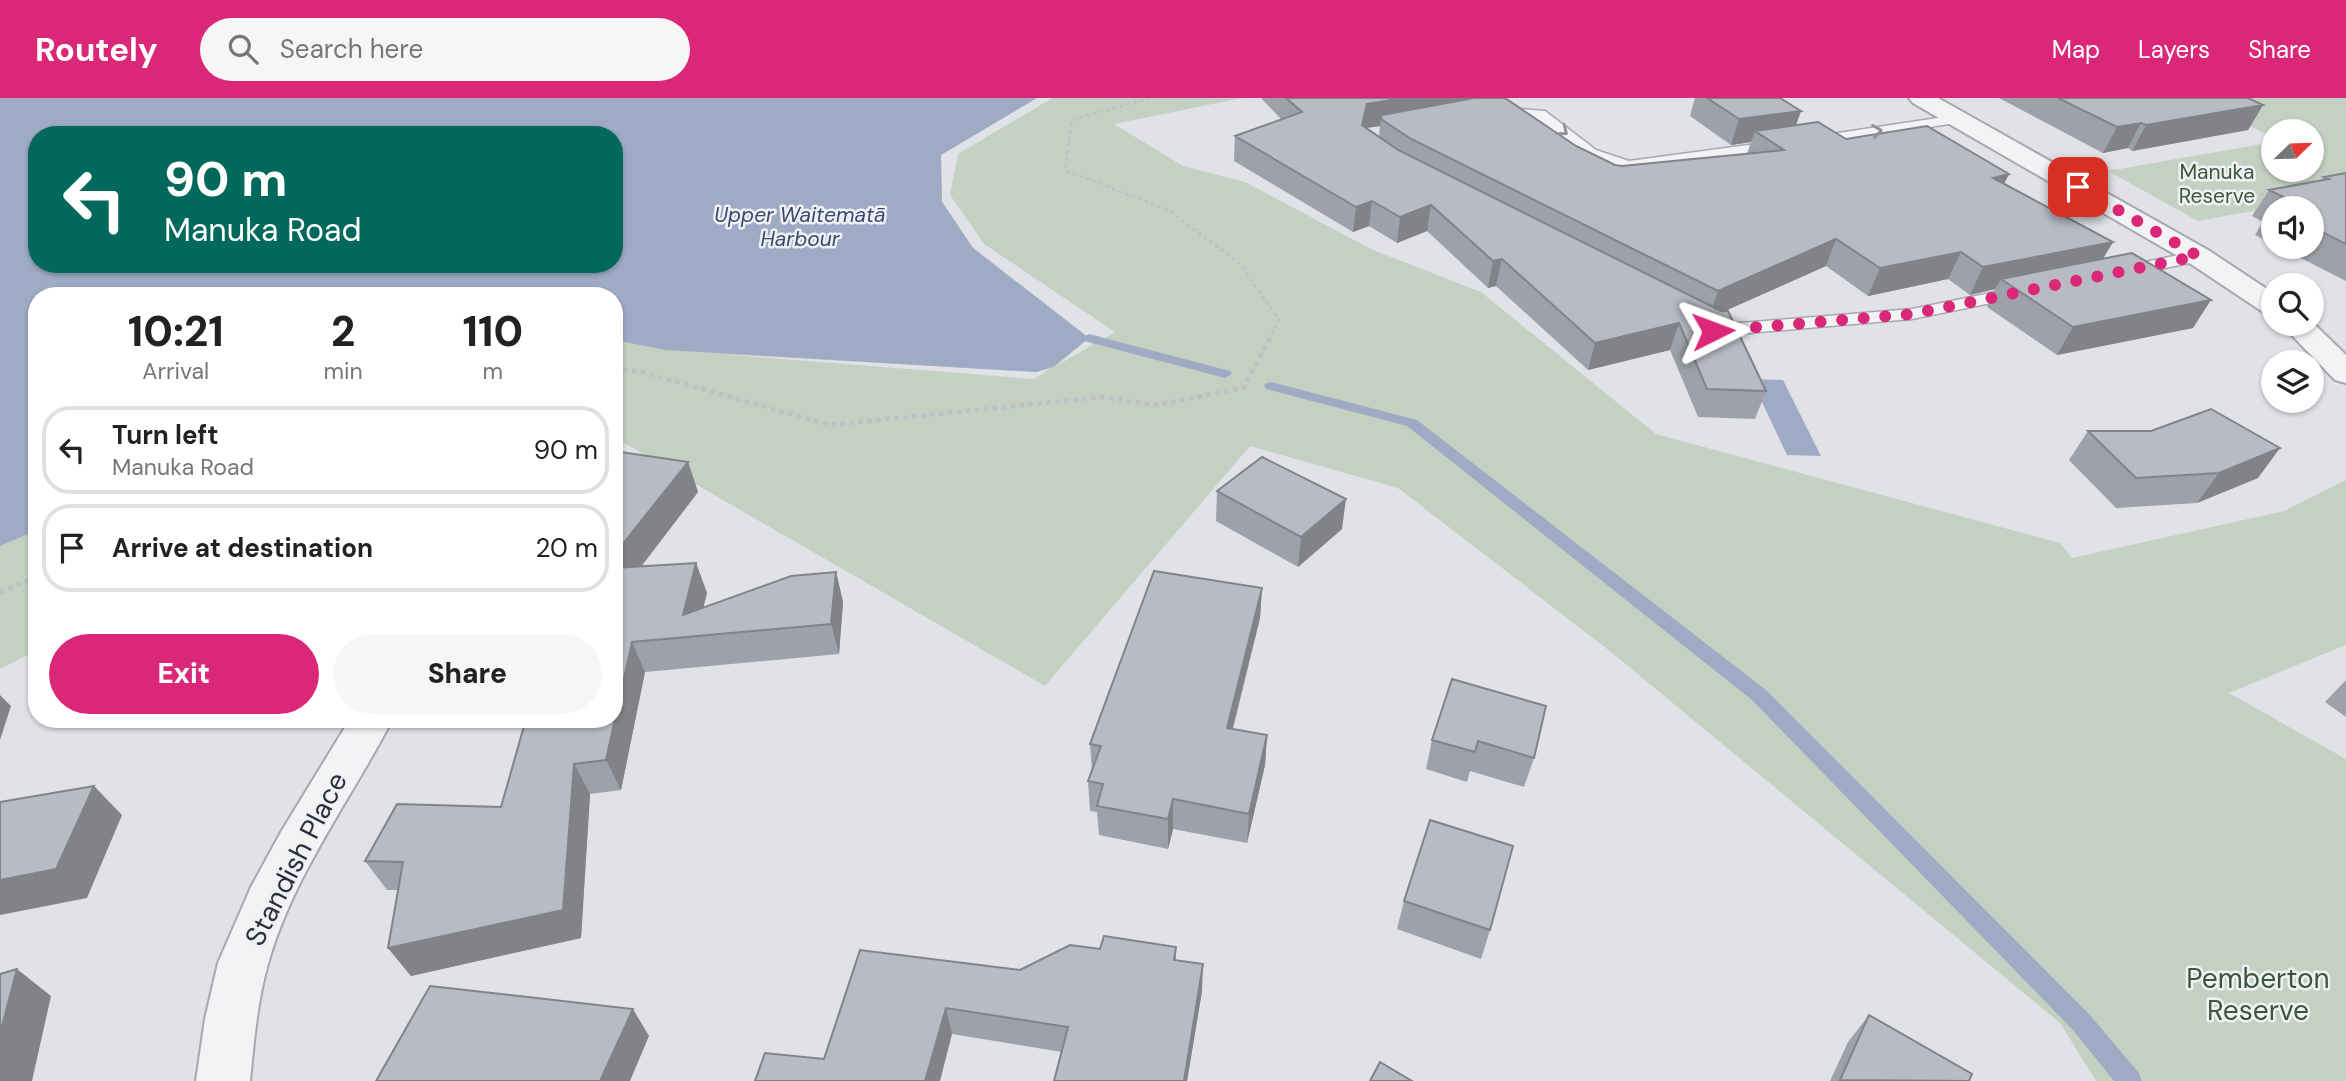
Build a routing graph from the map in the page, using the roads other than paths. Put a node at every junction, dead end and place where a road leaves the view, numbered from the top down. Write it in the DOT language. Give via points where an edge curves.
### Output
graph roads {
  1 [pos="1921,98"];
  2 [pos="1483,114"];
  3 [pos="1957,119"];
  4 [pos="2198,256"];
  5 [pos="2104,276"];
  6 [pos="2035,289"];
  7 [pos="2261,298"];
  8 [pos="1690,318"];
  9 [pos="2308,336"];
  10 [pos="2346,373"];
  11 [pos="367,728"];
  12 [pos="223,1081"];
  1 -- 3 [label="street"];
  2 -- 3 [label="lane, one-way" via="1540,114 1591,153 1628,166"];
  3 -- 4 [label="street"];
  4 -- 5 [label="lane"];
  4 -- 7 [label="street"];
  6 -- 8 [label="lane" via="1912,314 1794,326 1713,331"];
  9 -- 10 [label="street"];
  11 -- 12 [label="street, Standish Place" via="297,846 243,963"];
}
